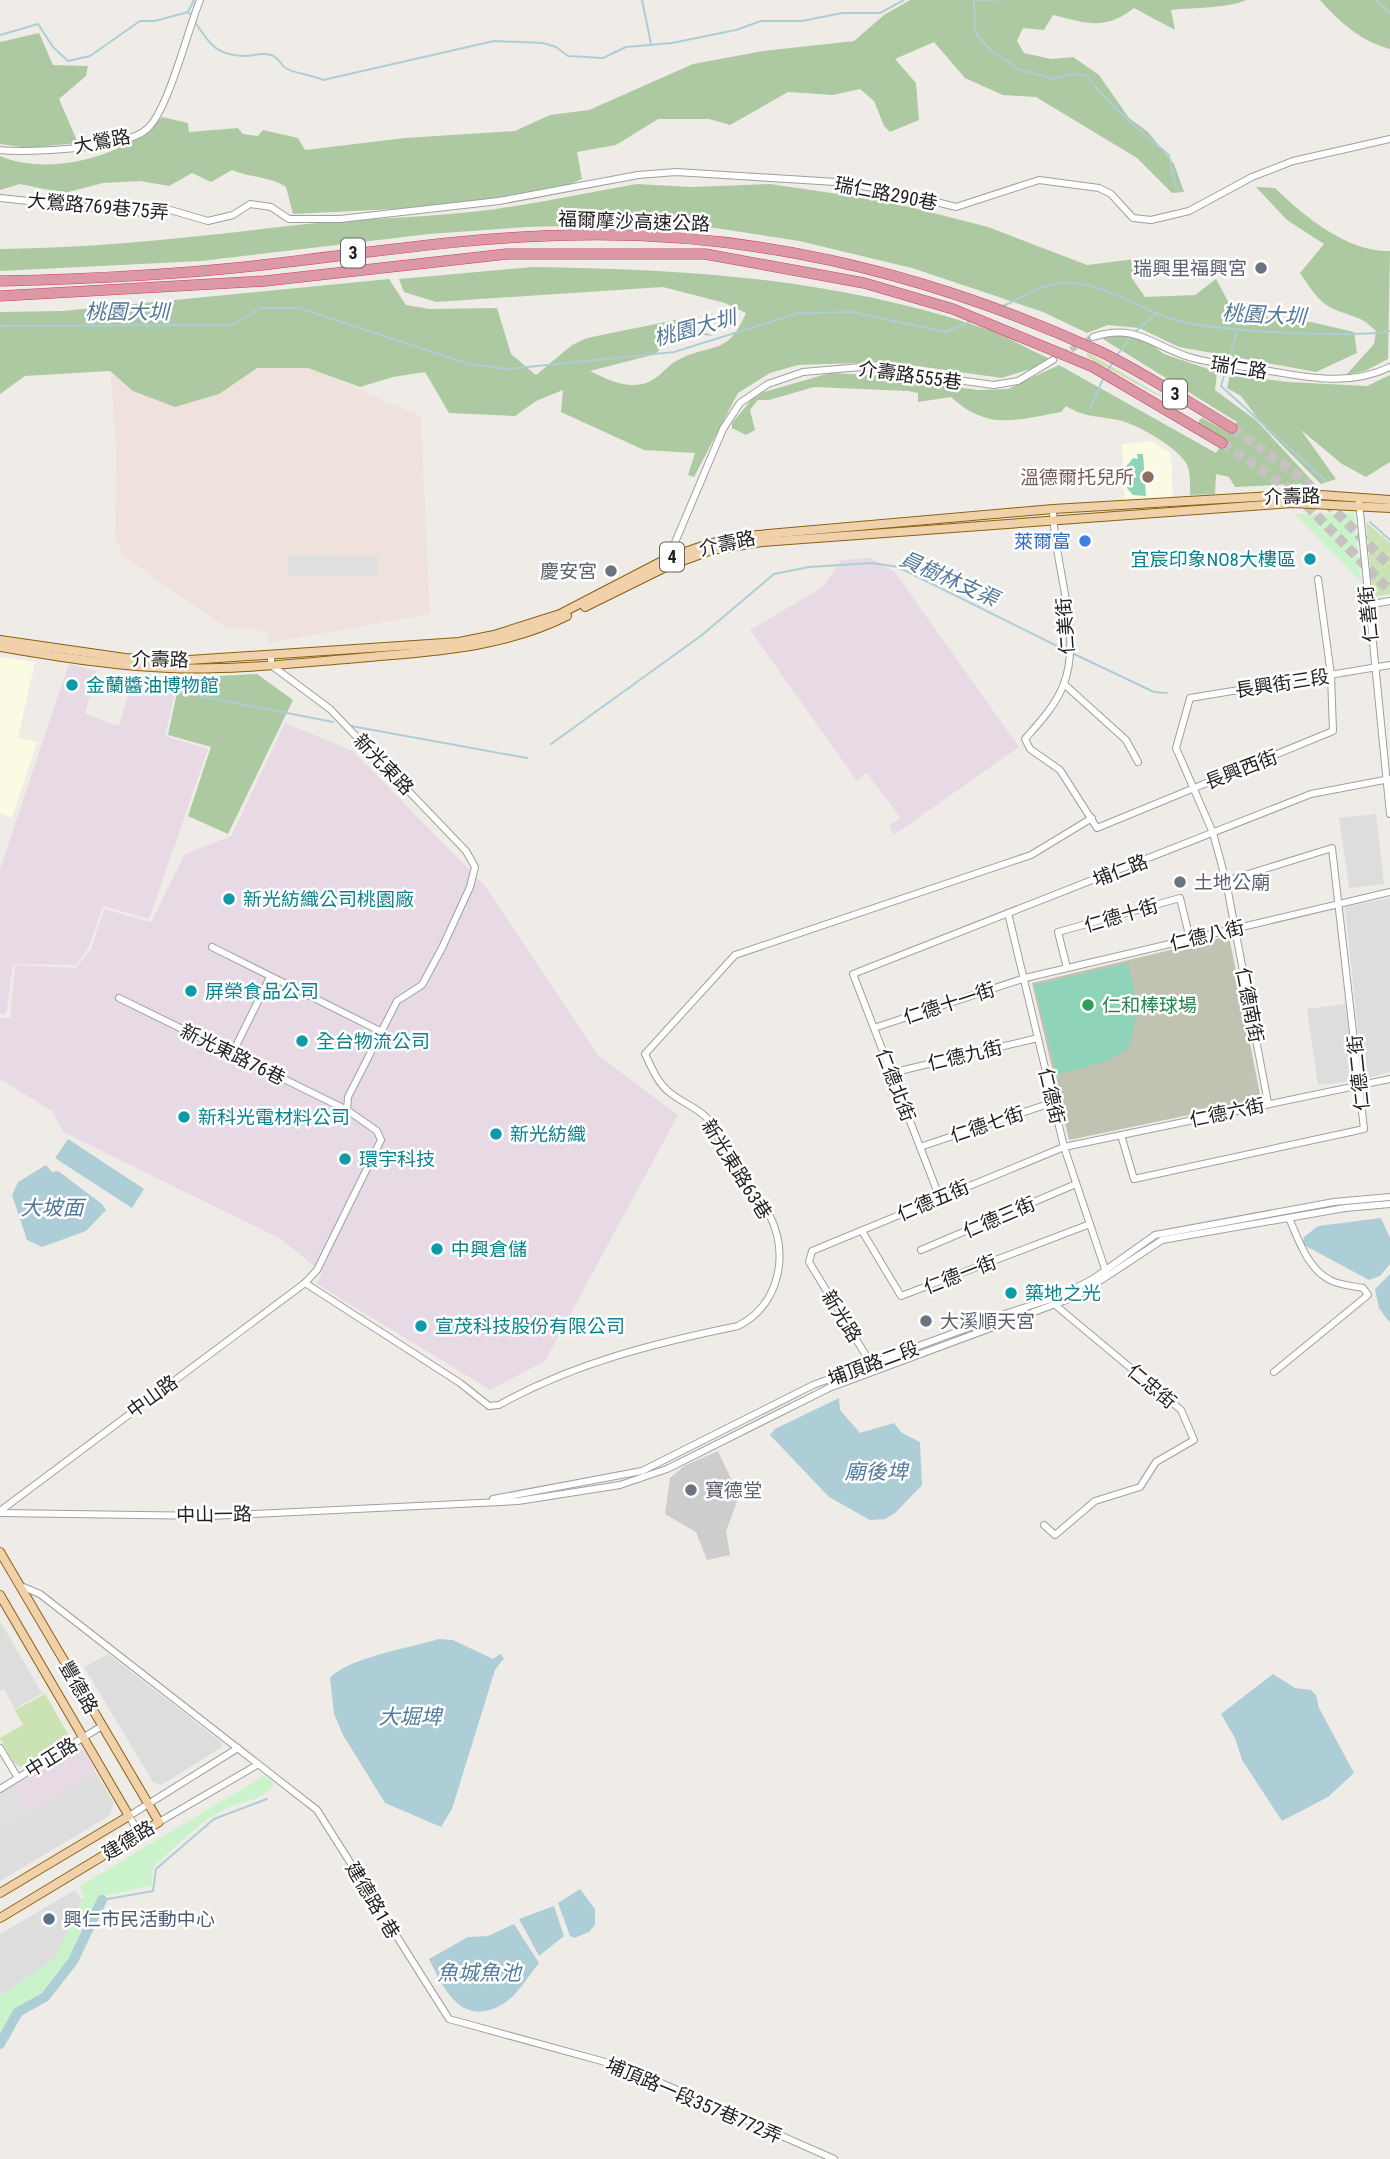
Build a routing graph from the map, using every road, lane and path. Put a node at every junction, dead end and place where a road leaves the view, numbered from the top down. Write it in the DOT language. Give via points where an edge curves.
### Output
graph roads {
  1 [pos="200,0"];
  2 [pos="1390,139"];
  3 [pos="0,150"];
  4 [pos="0,198"];
  5 [pos="396,214"];
  6 [pos="0,281"];
  7 [pos="0,296"];
  8 [pos="1093,337"];
  9 [pos="1052,360"];
  10 [pos="1390,368"];
  11 [pos="1197,408"];
  12 [pos="1187,422"];
  13 [pos="1232,428"];
  14 [pos="1222,443"];
  15 [pos="1390,500"];
  16 [pos="1359,501"];
  17 [pos="1390,508"];
  18 [pos="1053,509"];
  19 [pos="1053,521"];
  20 [pos="667,563"];
  21 [pos="1318,579"];
  22 [pos="1390,601"];
  23 [pos="1367,605"];
  24 [pos="0,640"];
  25 [pos="0,648"];
  26 [pos="271,661"];
  27 [pos="1390,664"];
  28 [pos="1374,667"];
  29 [pos="1331,675"];
  30 [pos="1064,684"];
  31 [pos="1177,748"];
  32 [pos="1138,762"];
  33 [pos="1388,779"];
  34 [pos="1193,788"];
  35 [pos="1390,814"];
  36 [pos="1092,818"];
  37 [pos="1097,828"];
  38 [pos="1213,833"];
  39 [pos="1226,881"];
  40 [pos="1390,892"];
  41 [pos="1340,903"];
  42 [pos="1008,913"];
  43 [pos="1235,928"];
  44 [pos="1190,939"];
  45 [pos="212,947"];
  46 [pos="1066,968"];
  47 [pos="853,974"];
  48 [pos="270,976"];
  49 [pos="1024,978"];
  50 [pos="119,998"];
  51 [pos="874,1028"];
  52 [pos="382,1032"];
  53 [pos="1038,1038"];
  54 [pos="232,1054"];
  55 [pos="891,1073"];
  56 [pos="1390,1079"];
  57 [pos="1359,1084"];
  58 [pos="1054,1102"];
  59 [pos="1268,1103"];
  60 [pos="347,1110"];
  61 [pos="1121,1135"];
  62 [pos="1064,1146"];
  63 [pos="920,1147"];
  64 [pos="1076,1184"];
  65 [pos="939,1196"];
  66 [pos="1390,1197"];
  67 [pos="1390,1204"];
  68 [pos="1289,1218"];
  69 [pos="1090,1224"];
  70 [pos="862,1231"];
  71 [pos="921,1250"];
  72 [pos="809,1262"];
  73 [pos="1106,1273"];
  74 [pos="305,1283"];
  75 [pos="1053,1302"];
  76 [pos="873,1367"];
  77 [pos="1274,1372"];
  78 [pos="428,1505"];
  79 [pos="0,1512"];
  80 [pos="1044,1525"];
  81 [pos="0,1552"];
  82 [pos="20,1586"];
  83 [pos="0,1595"];
  84 [pos="102,1726"];
  85 [pos="83,1738"];
  86 [pos="0,1748"];
  87 [pos="238,1748"];
  88 [pos="257,1765"];
  89 [pos="18,1778"];
  90 [pos="0,1788"];
  91 [pos="149,1805"];
  92 [pos="129,1816"];
  93 [pos="159,1822"];
  94 [pos="139,1833"];
  95 [pos="0,1893"];
  96 [pos="0,1917"];
  97 [pos="511,2036"];
  98 [pos="834,2159"];
  1 -- 3 [label="street, 大鶯路" via="161,107 147,130 131,138 81,147 28,153"];
  2 -- 5 [label="street, 瑞仁路290巷" via="1293,162 1252,177 1189,211 1151,220 1133,218 1099,188 1039,180 956,207 836,182 676,172"];
  4 -- 5 [label="street, 大鶯路769巷75弄" via="133,212 167,209 208,222 250,204 271,207 289,219"];
  6 -- 11 [label="highway, 福爾摩沙高速公路 / 3" via="121,278 418,244 580,234 707,240 869,267 972,299 1115,360"];
  7 -- 12 [label="highway, 福爾摩沙高速公路 / 3" via="265,281 507,254 705,254 864,283 953,309 1106,374"];
  8 -- 10 [label="street, 瑞仁路" via="1132,332 1165,349 1213,364 1310,379 1352,379"];
  9 -- 20 [label="street, 介壽路555巷" via="1018,381 994,385 861,367 803,372 768,384 740,403 723,429"];
  11 -- 12 [label="highway"];
  11 -- 13 [label="highway, 福爾摩沙高速公路 / 3"];
  12 -- 14 [label="highway, 福爾摩沙高速公路 / 3"];
  15 -- 16 [label="main road, 介壽路 / 4"];
  16 -- 17 [label="main road, 介壽路 / 4"];
  16 -- 18 [label="main road, 介壽路 / 4" via="1307,494"];
  16 -- 19 [label="main road, 介壽路 / 4"];
  16 -- 23 [label="street, 仁善街"];
  18 -- 19 [label="street, 仁美街"];
  18 -- 20 [label="main road, 介壽路 / 4" via="746,536 708,544"];
  19 -- 20 [label="main road, 介壽路 / 4" via="762,541"];
  19 -- 30 [label="street, 仁美街" via="1070,652"];
  20 -- 26 [label="main road, 介壽路 / 4" via="551,624 469,648"];
  21 -- 29 [label="street"];
  22 -- 23 [label="street"];
  23 -- 28 [label="street, 仁善街"];
  24 -- 26 [label="main road, 介壽路 / 4" via="125,659"];
  25 -- 26 [label="main road, 介壽路 / 4" via="120,666 171,668"];
  26 -- 52 [label="street, 新光東路" via="330,709 466,851 475,867 470,887 422,985 397,1001"];
  27 -- 28 [label="street, 長興街三段"];
  28 -- 29 [label="street, 長興街三段"];
  28 -- 33 [label="street, 仁善街"];
  29 -- 31 [label="street, 長興街三段" via="1190,698"];
  29 -- 34 [label="street, 長興西街" via="1333,731"];
  30 -- 32 [label="street" via="1126,740"];
  30 -- 36 [label="street, 仁美街" via="1025,739 1060,770"];
  31 -- 34 [label="street, 仁德南街"];
  33 -- 35 [label="street, 仁善街"];
  33 -- 38 [label="street, 埔仁路" via="1311,794"];
  34 -- 37 [label="street, 長興西街"];
  34 -- 38 [label="street, 仁德南街"];
  36 -- 37 [label="street, 仁美街"];
  36 -- 74 [label="street, 新光東路63巷" via="1031,855 735,955 645,1054 656,1078 670,1093 707,1118 769,1214 779,1248 774,1289 763,1310 750,1320 560,1374 489,1406 460,1382"];
  38 -- 39 [label="street, 仁德南街"];
  38 -- 42 [label="street, 埔仁路"];
  39 -- 41 [label="street, 仁德二街" via="1332,848"];
  39 -- 43 [label="street, 仁德南街"];
  40 -- 41 [label="street, 仁德八街"];
  41 -- 43 [label="street, 仁德八街"];
  41 -- 57 [label="street, 仁德二街"];
  42 -- 47 [label="street, 埔仁路"];
  42 -- 49 [label="street, 仁德街"];
  43 -- 44 [label="street, 仁德八街"];
  43 -- 59 [label="street, 仁德南街"];
  44 -- 46 [label="street, 仁德八街"];
  44 -- 46 [label="street, 仁德十街" via="1180,898 1058,932"];
  45 -- 48 [label="street"];
  46 -- 49 [label="street, 仁德八街"];
  47 -- 51 [label="street, 仁德北街"];
  48 -- 52 [label="street"];
  48 -- 54 [label="street"];
  49 -- 51 [label="street, 仁德十一街"];
  49 -- 53 [label="street, 仁德街"];
  50 -- 54 [label="street, 新光東路76巷"];
  51 -- 55 [label="street, 仁德北街"];
  52 -- 60 [label="street" via="348,1097"];
  53 -- 55 [label="street, 仁德九街"];
  53 -- 58 [label="street, 仁德街"];
  54 -- 60 [label="street, 新光東路76巷"];
  55 -- 63 [label="street, 仁德北街"];
  56 -- 57 [label="street, 仁德六街"];
  57 -- 59 [label="street, 仁德六街"];
  57 -- 61 [label="street, 仁德二街" via="1364,1129 1134,1179"];
  58 -- 62 [label="street, 仁德街"];
  58 -- 63 [label="street, 仁德七街"];
  59 -- 61 [label="street, 仁德六街"];
  60 -- 74 [label="street, 新光東路76巷" via="381,1135 381,1140 317,1270"];
  61 -- 62 [label="street, 仁德六街"];
  62 -- 64 [label="street, 仁德街"];
  62 -- 65 [label="street, 仁德五街"];
  63 -- 65 [label="street, 仁德北街"];
  64 -- 69 [label="street, 仁德街"];
  64 -- 71 [label="street, 仁德三街"];
  65 -- 70 [label="street, 仁德五街"];
  66 -- 73 [label="street, 埔頂路二段" via="1334,1202 1172,1231 1139,1244"];
  67 -- 68 [label="street, 埔頂路二段"];
  68 -- 73 [label="street, 埔頂路二段" via="1162,1240"];
  68 -- 77 [label="street" via="1301,1246 1320,1272 1368,1295"];
  69 -- 70 [label="street, 仁德一街" via="901,1296"];
  69 -- 73 [label="street, 仁德街"];
  70 -- 72 [label="street, 仁德五街" via="813,1251"];
  72 -- 76 [label="street, 新光路"];
  73 -- 75 [label="street, 埔頂路二段"];
  74 -- 79 [label="street, 中山路"];
  75 -- 76 [label="street, 埔頂路二段"];
  75 -- 80 [label="street, 仁忠街" via="1181,1410 1194,1440 1156,1462 1140,1487 1095,1501 1055,1535"];
  76 -- 78 [label="street, 埔頂路二段" via="813,1385 642,1471 477,1502"];
  78 -- 79 [label="street, 中山一路" via="211,1516"];
  81 -- 82 [label="main road, 豐德路"];
  82 -- 84 [label="main road, 豐德路"];
  82 -- 87 [label="street, 建德路1巷" via="40,1594"];
  83 -- 85 [label="main road, 豐德路"];
  84 -- 85 [label="street, 中正路"];
  84 -- 91 [label="main road, 豐德路"];
  85 -- 89 [label="street, 中正路"];
  85 -- 92 [label="main road, 豐德路"];
  86 -- 89 [label="street"];
  87 -- 88 [label="street, 建德路1巷"];
  87 -- 91 [label="street, 建德路"];
  88 -- 93 [label="street, 建德路"];
  88 -- 97 [label="street, 建德路1巷" via="324,1818 449,2019"];
  89 -- 90 [label="street, 中正路"];
  91 -- 92 [label="street, 建德路"];
  91 -- 93 [label="main road, 豐德路"];
  92 -- 94 [label="street, 豐德路"];
  92 -- 95 [label="main road, 建德路"];
  93 -- 94 [label="main road, 建德路"];
  94 -- 96 [label="main road, 建德路"];
  97 -- 98 [label="street, 埔頂路一段357巷772弄" via="640,2073"];
}
